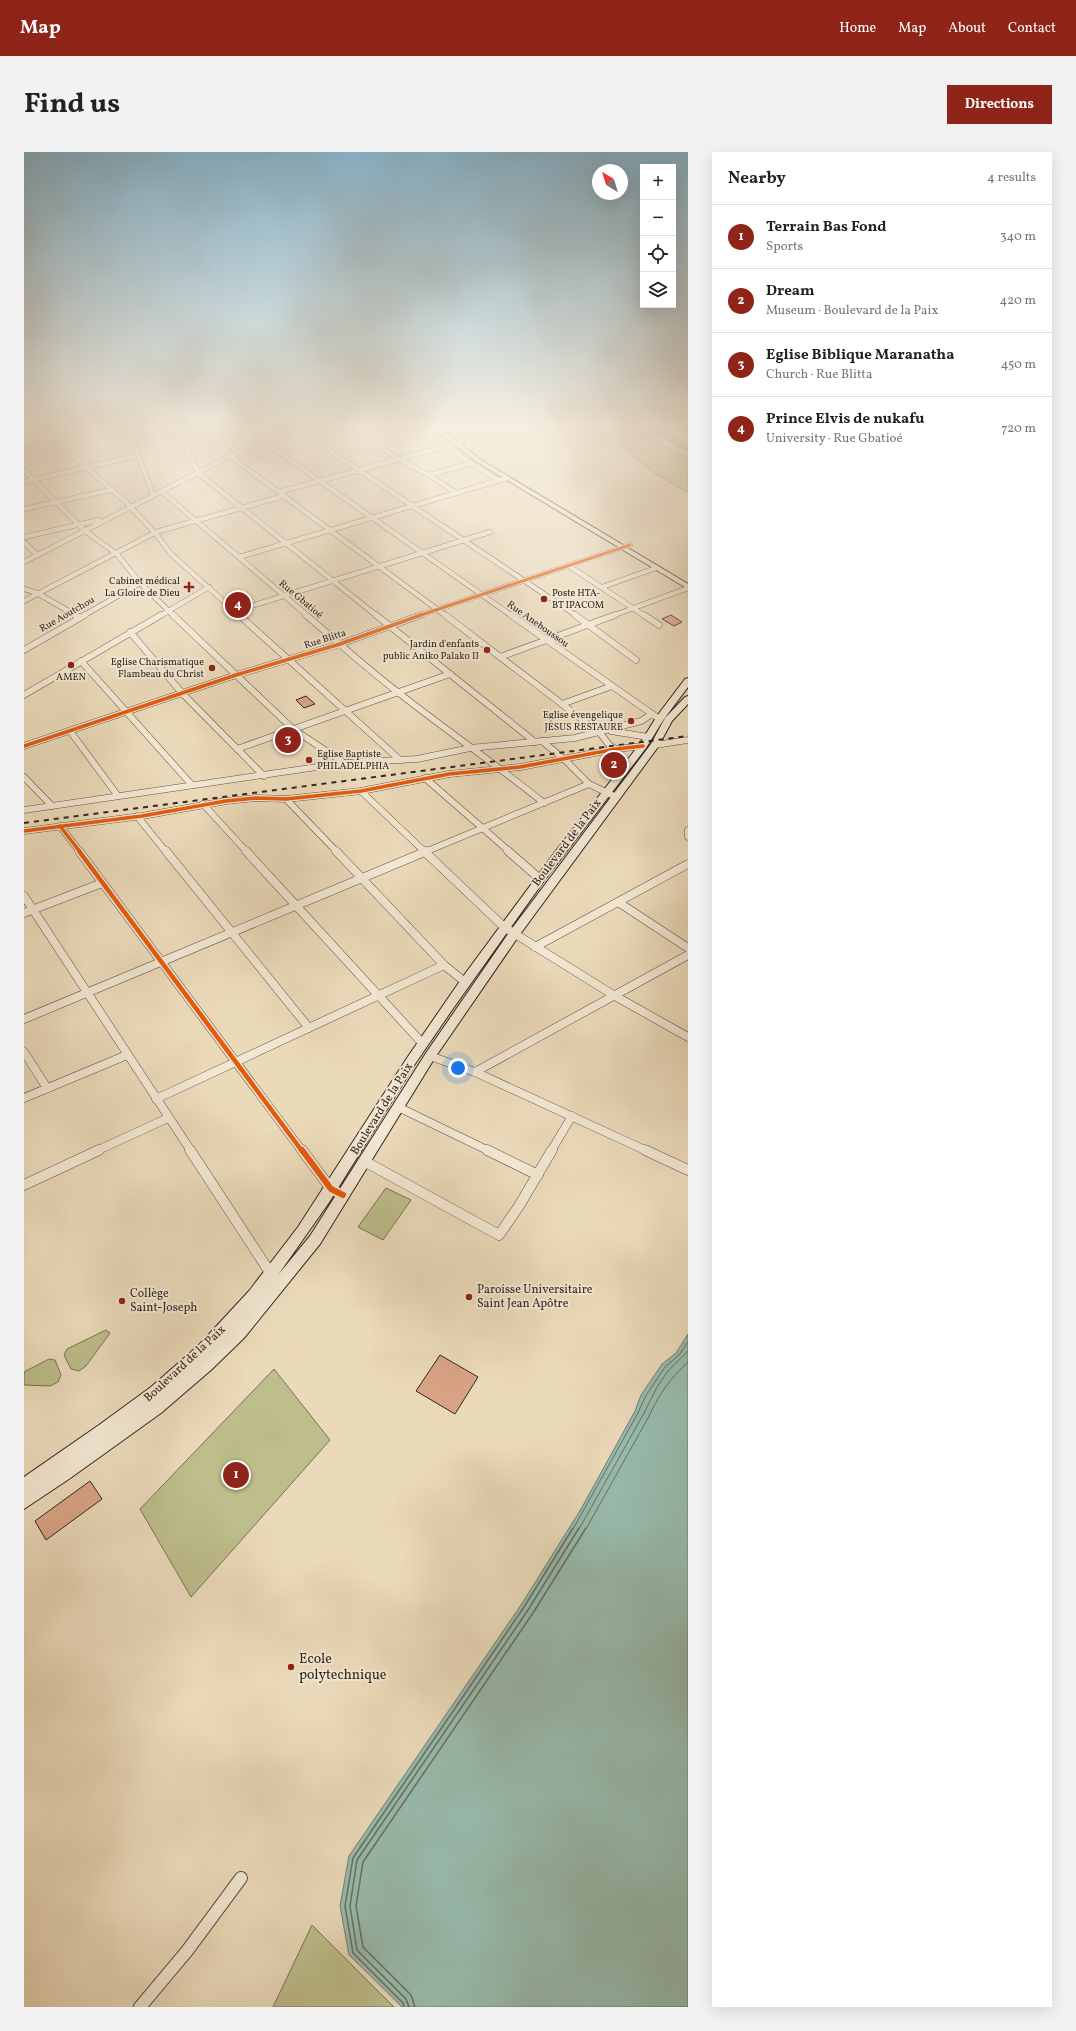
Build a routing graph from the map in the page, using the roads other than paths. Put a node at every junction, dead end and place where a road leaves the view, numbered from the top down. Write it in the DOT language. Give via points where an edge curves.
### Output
graph roads {
  1 [pos="68,515"];
  2 [pos="115,515"];
  3 [pos="138,515"];
  4 [pos="189,515"];
  5 [pos="216,515"];
  6 [pos="249,515"];
  7 [pos="309,515"];
  8 [pos="369,515"];
  9 [pos="386,515"];
  10 [pos="424,515"];
  11 [pos="572,515"];
  12 [pos="576,515"];
  13 [pos="110,517"];
  14 [pos="374,518"];
  15 [pos="196,520"];
  16 [pos="78,525"];
  17 [pos="329,530"];
  18 [pos="85,531"];
  19 [pos="156,532"];
  20 [pos="490,532"];
  21 [pos="24,537"];
  22 [pos="466,540"];
  23 [pos="24,542"];
  24 [pos="285,544"];
  25 [pos="627,546"];
  26 [pos="117,554"];
  27 [pos="424,554"];
  28 [pos="37,555"];
  29 [pos="239,557"];
  30 [pos="24,562"];
  31 [pos="379,566"];
  32 [pos="569,566"];
  33 [pos="656,568"];
  34 [pos="526,580"];
  35 [pos="688,580"];
  36 [pos="333,582"];
  37 [pos="140,583"];
  38 [pos="209,587"];
  39 [pos="602,587"];
  40 [pos="688,587"];
  41 [pos="24,589"];
  42 [pos="37,593"];
  43 [pos="481,595"];
  44 [pos="283,596"];
  45 [pos="24,601"];
  46 [pos="634,608"];
  47 [pos="437,609"];
  48 [pos="168,610"];
  49 [pos="236,611"];
  50 [pos="79,617"];
  51 [pos="590,624"];
  52 [pos="659,624"];
  53 [pos="390,627"];
  54 [pos="130,632"];
  55 [pos="547,640"];
  56 [pos="340,644"];
  57 [pos="24,650"];
  58 [pos="500,657"];
  59 [pos="290,660"];
  60 [pos="636,660"];
  61 [pos="81,661"];
  62 [pos="450,674"];
  63 [pos="236,675"];
  64 [pos="688,681"];
  65 [pos="612,686"];
  66 [pos="397,692"];
  67 [pos="182,693"];
  68 [pos="24,695"];
  69 [pos="688,700"];
  70 [pos="562,704"];
  71 [pos="346,711"];
  72 [pos="127,712"];
  73 [pos="660,717"];
  74 [pos="293,729"];
  75 [pos="70,731"];
  76 [pos="610,731"];
  77 [pos="600,733"];
  78 [pos="688,740"];
  79 [pos="542,741"];
  80 [pos="535,742"];
  81 [pos="648,742"];
  82 [pos="24,746"];
  83 [pos="470,748"];
  84 [pos="237,749"];
  85 [pos="616,749"];
  86 [pos="400,760"];
  87 [pos="565,760"];
  88 [pos="344,764"];
  89 [pos="502,769"];
  90 [pos="264,776"];
  91 [pos="24,777"];
  92 [pos="425,778"];
  93 [pos="191,784"];
  94 [pos="588,784"];
  95 [pos="360,791"];
  96 [pos="611,795"];
  97 [pos="118,796"];
  98 [pos="286,799"];
  99 [pos="544,803"];
  100 [pos="203,804"];
  101 [pos="52,806"];
  102 [pos="24,810"];
  103 [pos="137,816"];
  104 [pos="60,826"];
  105 [pos="481,828"];
  106 [pos="688,830"];
  107 [pos="24,831"];
  108 [pos="688,837"];
  109 [pos="425,852"];
  110 [pos="688,864"];
  111 [pos="362,878"];
  112 [pos="540,879"];
  113 [pos="102,883"];
  114 [pos="24,896"];
  115 [pos="618,902"];
  116 [pos="295,906"];
  117 [pos="34,910"];
  118 [pos="24,913"];
  119 [pos="509,930"];
  120 [pos="231,933"];
  121 [pos="534,947"];
  122 [pos="688,948"];
  123 [pos="688,955"];
  124 [pos="161,962"];
  125 [pos="444,965"];
  126 [pos="465,982"];
  127 [pos="86,993"];
  128 [pos="378,996"];
  129 [pos="615,996"];
  130 [pos="24,1019"];
  131 [pos="309,1028"];
  132 [pos="688,1037"];
  133 [pos="423,1044"];
  134 [pos="24,1052"];
  135 [pos="127,1055"];
  136 [pos="430,1056"];
  137 [pos="235,1062"];
  138 [pos="475,1072"];
  139 [pos="47,1088"];
  140 [pos="24,1098"];
  141 [pos="156,1099"];
  142 [pos="398,1107"];
  143 [pos="572,1116"];
  144 [pos="168,1118"];
  145 [pos="364,1161"];
  146 [pos="688,1170"];
  147 [pos="538,1175"];
  148 [pos="24,1185"];
  149 [pos="332,1189"];
  150 [pos="343,1195"];
  151 [pos="271,1274"];
  152 [pos="24,1486"];
  153 [pos="24,1501"];
  154 [pos="241,1878"];
  155 [pos="140,2007"];
  1 -- 16 [label="street"];
  2 -- 13 [label="street"];
  3 -- 19 [label="street"];
  4 -- 15 [label="street, Rue Gbatioé"];
  5 -- 15 [label="street"];
  6 -- 24 [label="street"];
  7 -- 17 [label="street"];
  8 -- 14 [label="street, Rue Aneboussou"];
  9 -- 14 [label="street"];
  10 -- 22 [label="street"];
  11 -- 25 [label="main road"];
  12 -- 25 [label="main road"];
  13 -- 16 [label="street"];
  13 -- 18 [label="street"];
  14 -- 17 [label="street"];
  14 -- 27 [label="street, Rue Aneboussou"];
  15 -- 19 [label="street"];
  15 -- 29 [label="street, Rue Gbatioé"];
  16 -- 18 [label="street"];
  16 -- 21 [label="street"];
  17 -- 24 [label="street"];
  17 -- 31 [label="street"];
  18 -- 26 [label="street"];
  18 -- 28 [label="street"];
  19 -- 26 [label="street"];
  19 -- 38 [label="street" via="170,553"];
  20 -- 22 [label="street"];
  22 -- 27 [label="street"];
  22 -- 34 [label="street"];
  23 -- 28 [label="street"];
  24 -- 29 [label="street"];
  24 -- 36 [label="street"];
  25 -- 32 [label="street, Rue Blitta"];
  25 -- 33 [label="main road"];
  25 -- 35 [label="main road"];
  26 -- 37 [label="street"];
  26 -- 42 [label="street"];
  27 -- 31 [label="street"];
  27 -- 43 [label="street, Rue Aneboussou"];
  28 -- 30 [label="street"];
  29 -- 44 [label="street, Rue Gbatioé"];
  31 -- 36 [label="street"];
  31 -- 47 [label="street"];
  32 -- 34 [label="street, Rue Blitta"];
  32 -- 39 [label="street"];
  33 -- 39 [label="street"];
  33 -- 40 [label="main road"];
  34 -- 43 [label="street, Rue Blitta"];
  34 -- 51 [label="street"];
  36 -- 44 [label="street"];
  36 -- 53 [label="street"];
  37 -- 48 [label="street"];
  37 -- 50 [label="street, Rue Aoutchou"];
  38 -- 48 [label="street"];
  38 -- 49 [label="street"];
  39 -- 46 [label="street"];
  40 -- 46 [label="street"];
  41 -- 42 [label="street"];
  42 -- 45 [label="street"];
  42 -- 50 [label="street"];
  43 -- 47 [label="street, Rue Blitta"];
  43 -- 55 [label="street, Rue Aneboussou"];
  44 -- 49 [label="street"];
  44 -- 56 [label="street, Rue Gbatioé"];
  46 -- 51 [label="street"];
  46 -- 52 [label="street"];
  47 -- 53 [label="street, Rue Blitta"];
  47 -- 58 [label="street"];
  48 -- 54 [label="street"];
  48 -- 63 [label="street"];
  49 -- 59 [label="street"];
  50 -- 57 [label="street, Rue Aoutchou"];
  51 -- 55 [label="street"];
  51 -- 60 [label="street"];
  53 -- 56 [label="street, Rue Blitta"];
  53 -- 62 [label="street"];
  54 -- 61 [label="street"];
  54 -- 67 [label="street"];
  55 -- 58 [label="street"];
  55 -- 65 [label="street, Rue Aneboussou"];
  56 -- 59 [label="street, Rue Blitta"];
  56 -- 66 [label="street, Rue Gbatioé"];
  58 -- 70 [label="street"];
  59 -- 63 [label="street, Rue Blitta"];
  59 -- 71 [label="street"];
  61 -- 68 [label="street"];
  61 -- 72 [label="street"];
  62 -- 66 [label="street"];
  62 -- 80 [label="street"];
  63 -- 67 [label="street, Rue Blitta"];
  63 -- 74 [label="street"];
  64 -- 73 [label="main road, Boulevard de la Paix"];
  65 -- 70 [label="street"];
  65 -- 73 [label="street, Rue Aneboussou"];
  66 -- 71 [label="street"];
  66 -- 83 [label="street, Rue Gbatioé"];
  67 -- 72 [label="street, Rue Blitta"];
  67 -- 84 [label="street"];
  69 -- 73 [label="main road, Boulevard de la Paix"];
  70 -- 77 [label="street"];
  71 -- 74 [label="street"];
  71 -- 86 [label="street"];
  72 -- 75 [label="street, Rue Blitta"];
  72 -- 93 [label="street"];
  73 -- 76 [label="street"];
  73 -- 81 [label="main road, Boulevard de la Paix"];
  74 -- 84 [label="street"];
  74 -- 88 [label="street"];
  75 -- 82 [label="street, Rue Blitta"];
  75 -- 97 [label="street"];
  76 -- 77 [label="street"];
  76 -- 81 [label="street"];
  77 -- 79 [label="street"];
  77 -- 85 [label="street" via="610,746"];
  78 -- 81 [label="street"];
  79 -- 80 [label="street"];
  79 -- 87 [label="street"];
  80 -- 83 [label="street"];
  81 -- 85 [label="street"];
  81 -- 96 [label="main road, Boulevard de la Paix"];
  83 -- 86 [label="street"];
  83 -- 89 [label="street, Rue Gbatioé"];
  84 -- 90 [label="street"];
  85 -- 87 [label="street"];
  86 -- 88 [label="street"];
  87 -- 89 [label="street"];
  87 -- 94 [label="street"];
  88 -- 90 [label="street"];
  89 -- 92 [label="street"];
  89 -- 99 [label="street, Rue Gbatioé"];
  90 -- 93 [label="street"];
  91 -- 101 [label="street"];
  92 -- 95 [label="street"];
  92 -- 105 [label="street"];
  93 -- 97 [label="street"];
  94 -- 96 [label="street"];
  94 -- 99 [label="street"];
  95 -- 98 [label="street"];
  95 -- 109 [label="street"];
  96 -- 112 [label="main road, Boulevard de la Paix"];
  96 -- 119 [label="main road, Boulevard de la Paix"];
  97 -- 101 [label="street"];
  98 -- 100 [label="street" via="249,798"];
  98 -- 111 [label="street"];
  99 -- 105 [label="street"];
  100 -- 103 [label="street"];
  100 -- 116 [label="street"];
  101 -- 102 [label="street"];
  103 -- 104 [label="street"];
  103 -- 120 [label="street"];
  104 -- 107 [label="street"];
  104 -- 113 [label="street"];
  105 -- 109 [label="street"];
  105 -- 112 [label="street"];
  106 -- 108 [label="street"];
  109 -- 111 [label="street"];
  109 -- 119 [label="street"];
  110 -- 115 [label="street"];
  111 -- 116 [label="street"];
  111 -- 125 [label="street"];
  112 -- 119 [label="main road, Boulevard de la Paix"];
  113 -- 117 [label="street"];
  113 -- 124 [label="street"];
  114 -- 117 [label="street"];
  115 -- 121 [label="street"];
  115 -- 122 [label="street"];
  116 -- 120 [label="street"];
  116 -- 128 [label="street"];
  117 -- 118 [label="street"];
  117 -- 127 [label="street"];
  119 -- 121 [label="street"];
  119 -- 126 [label="main road, Boulevard de la Paix"];
  119 -- 136 [label="main road, Boulevard de la Paix"];
  120 -- 124 [label="street"];
  120 -- 131 [label="street"];
  121 -- 129 [label="street"];
  123 -- 129 [label="street"];
  124 -- 127 [label="street"];
  124 -- 137 [label="street"];
  125 -- 126 [label="street"];
  125 -- 128 [label="street"];
  126 -- 133 [label="main road, Boulevard de la Paix"];
  127 -- 130 [label="street"];
  127 -- 135 [label="street"];
  128 -- 131 [label="street"];
  128 -- 133 [label="street"];
  129 -- 132 [label="street"];
  129 -- 138 [label="street"];
  131 -- 137 [label="street"];
  133 -- 149 [label="main road, Boulevard de la Paix"];
  134 -- 139 [label="street"];
  135 -- 139 [label="street"];
  135 -- 141 [label="street"];
  136 -- 138 [label="street"];
  136 -- 142 [label="main road, Boulevard de la Paix"];
  137 -- 141 [label="street"];
  137 -- 149 [label="street"];
  138 -- 143 [label="street"];
  139 -- 140 [label="street"];
  141 -- 144 [label="street"];
  142 -- 145 [label="main road, Boulevard de la Paix"];
  142 -- 147 [label="street"];
  143 -- 146 [label="street"];
  143 -- 147 [label="street"];
  144 -- 148 [label="street"];
  144 -- 151 [label="street"];
  145 -- 147 [label="street" via="499,1235"];
  145 -- 150 [label="main road, Boulevard de la Paix"];
  149 -- 150 [label="street"];
  149 -- 151 [label="main road, Boulevard de la Paix"];
  150 -- 153 [label="main road, Boulevard de la Paix" via="315,1240 239,1333 206,1365 156,1408"];
  151 -- 152 [label="main road, Boulevard de la Paix" via="227,1326 162,1388 101,1434"];
  154 -- 155 [label="street" via="187,1951"];
}
